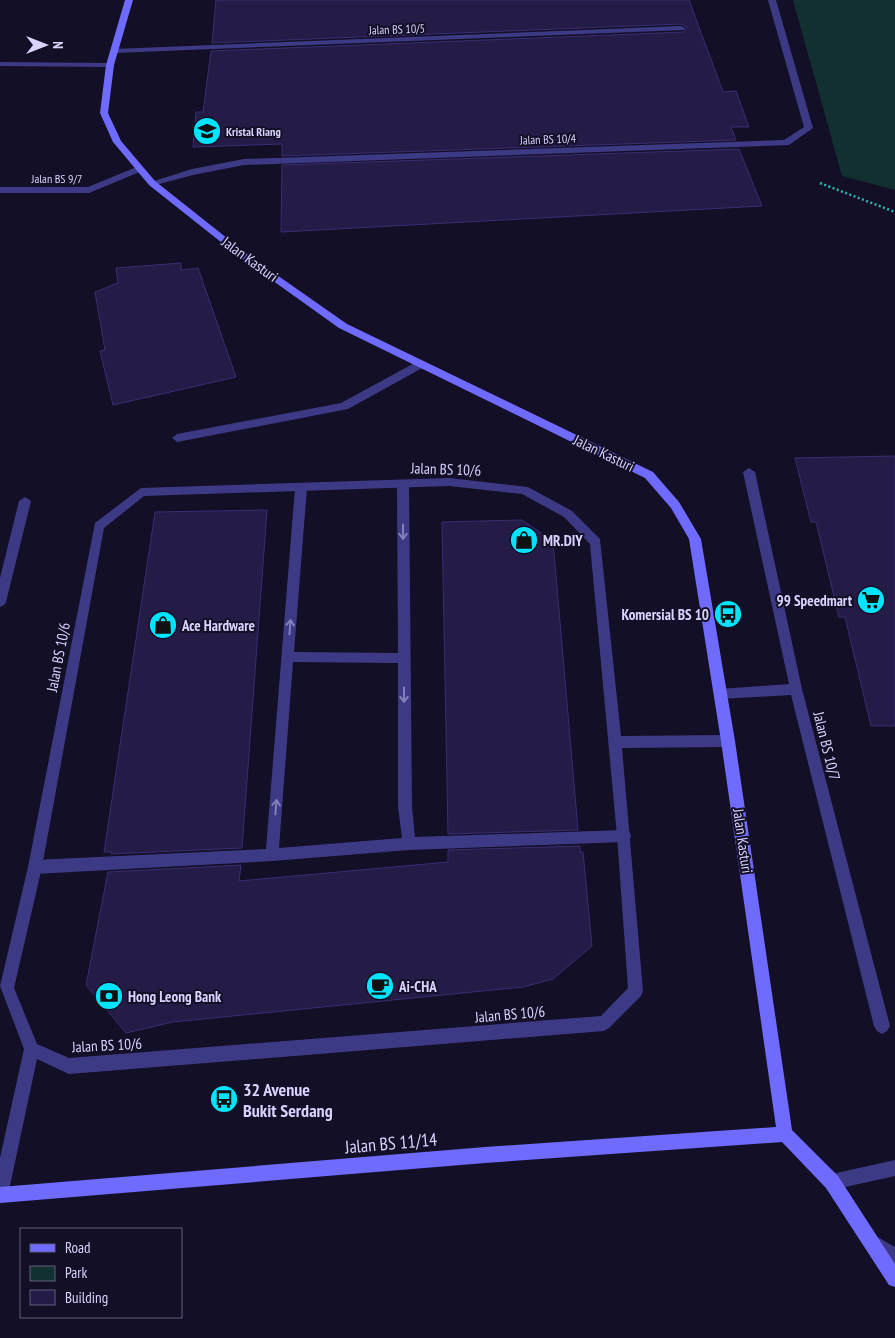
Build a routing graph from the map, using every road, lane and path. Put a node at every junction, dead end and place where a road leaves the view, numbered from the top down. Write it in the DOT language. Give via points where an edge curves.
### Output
graph roads {
  1 [pos="129,0"];
  2 [pos="772,0"];
  3 [pos="681,28"];
  4 [pos="114,51"];
  5 [pos="0,64"];
  6 [pos="110,65"];
  7 [pos="139,169"];
  8 [pos="820,182"];
  9 [pos="152,184"];
  10 [pos="0,190"];
  11 [pos="895,212"];
  12 [pos="420,364"];
  13 [pos="178,438"];
  14 [pos="749,472"];
  15 [pos="403,484"];
  16 [pos="301,488"];
  17 [pos="25,501"];
  18 [pos="0,602"];
  19 [pos="288,657"];
  20 [pos="404,658"];
  21 [pos="796,689"];
  22 [pos="720,694"];
  23 [pos="728,741"];
  24 [pos="615,742"];
  25 [pos="624,836"];
  26 [pos="409,844"];
  27 [pos="272,856"];
  28 [pos="35,866"];
  29 [pos="882,1026"];
  30 [pos="32,1049"];
  31 [pos="785,1134"];
  32 [pos="895,1168"];
  33 [pos="832,1182"];
  34 [pos="0,1195"];
  35 [pos="868,1238"];
  36 [pos="895,1257"];
  37 [pos="895,1279"];
  1 -- 4 [label="street, Jalan Kasturi"];
  2 -- 9 [label="street, Jalan BS 10/4" via="809,128 786,143 244,162"];
  3 -- 4 [label="street, Jalan BS 10/5"];
  4 -- 6 [label="street, Jalan Kasturi"];
  5 -- 6 [label="street"];
  6 -- 7 [label="street, Jalan Kasturi" via="104,112 117,142"];
  7 -- 9 [label="street, Jalan Kasturi"];
  7 -- 10 [label="street, Jalan BS 9/7" via="89,190"];
  8 -- 11 [label="path"];
  9 -- 12 [label="street, Jalan Kasturi" via="244,256 343,326"];
  12 -- 13 [label="street" via="344,406"];
  12 -- 22 [label="street, Jalan Kasturi" via="649,475 675,506 695,539"];
  14 -- 21 [label="street, Jalan BS 10/7"];
  15 -- 16 [label="street, Jalan BS 10/6"];
  15 -- 20 [label="street, one-way"];
  15 -- 24 [label="street, Jalan BS 10/6" via="449,482 524,490 568,514 596,542"];
  19 -- 16 [label="street, one-way"];
  16 -- 28 [label="street, Jalan BS 10/6" via="141,492 99,526"];
  17 -- 18 [label="street"];
  19 -- 20 [label="street"];
  27 -- 19 [label="street, one-way"];
  20 -- 26 [label="street, one-way" via="405,807"];
  21 -- 22 [label="street"];
  21 -- 29 [label="street, Jalan BS 10/7"];
  22 -- 23 [label="street, Jalan Kasturi"];
  23 -- 24 [label="street"];
  23 -- 31 [label="street, Jalan Kasturi"];
  24 -- 25 [label="street, Jalan BS 10/6"];
  25 -- 26 [label="street"];
  25 -- 30 [label="street, Jalan BS 10/6" via="636,991 604,1023 70,1066"];
  26 -- 27 [label="street"];
  27 -- 28 [label="street"];
  28 -- 30 [label="street, Jalan BS 10/6" via="7,988"];
  30 -- 34 [label="street"];
  31 -- 33 [label="street"];
  31 -- 34 [label="street, Jalan BS 11/14"];
  32 -- 33 [label="street"];
  33 -- 35 [label="street"];
  35 -- 36 [label="street"];
  35 -- 37 [label="street"];
}
